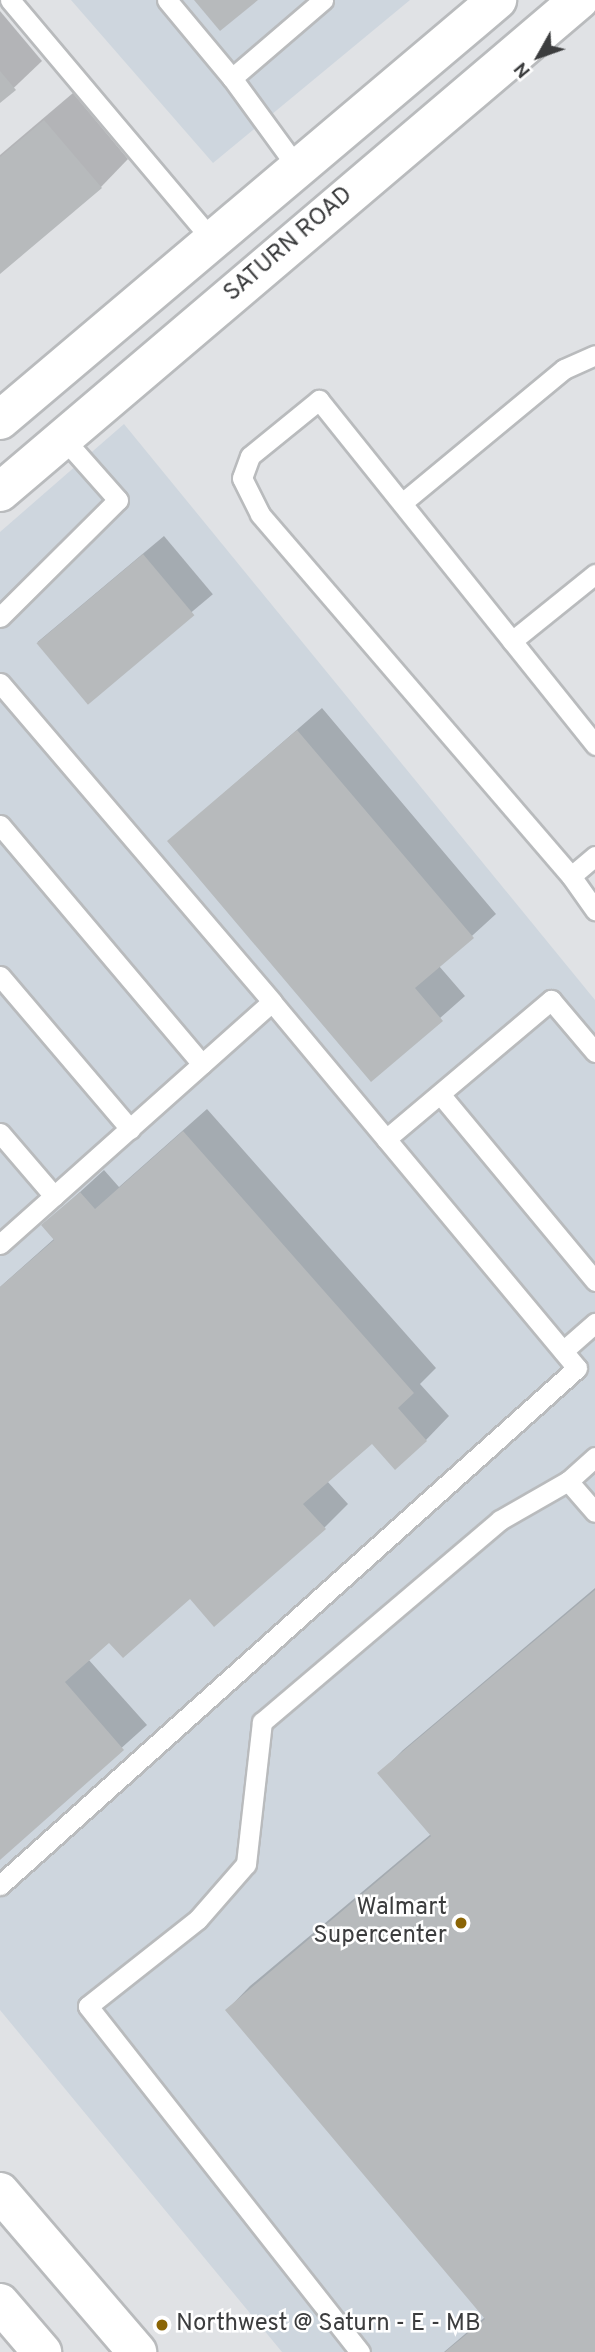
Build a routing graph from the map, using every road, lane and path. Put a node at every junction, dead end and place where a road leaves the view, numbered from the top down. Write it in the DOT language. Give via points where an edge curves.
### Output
graph roads {
  1 [pos="10,0"];
  2 [pos="167,0"];
  3 [pos="323,0"];
  4 [pos="497,0"];
  5 [pos="579,0"];
  6 [pos="232,78"];
  7 [pos="298,167"];
  8 [pos="212,240"];
  9 [pos="595,355"];
  10 [pos="0,420"];
  11 [pos="64,439"];
  12 [pos="0,492"];
  13 [pos="402,503"];
  14 [pos="595,574"];
  15 [pos="0,617"];
  16 [pos="512,641"];
  17 [pos="0,683"];
  18 [pos="595,745"];
  19 [pos="0,825"];
  20 [pos="595,856"];
  21 [pos="571,876"];
  22 [pos="595,910"];
  23 [pos="0,975"];
  24 [pos="272,1002"];
  25 [pos="595,1052"];
  26 [pos="202,1064"];
  27 [pos="440,1094"];
  28 [pos="130,1129"];
  29 [pos="0,1133"];
  30 [pos="386,1139"];
  31 [pos="54,1196"];
  32 [pos="0,1244"];
  33 [pos="595,1281"];
  34 [pos="595,1323"];
  35 [pos="563,1351"];
  36 [pos="595,1457"];
  37 [pos="568,1481"];
  38 [pos="595,1512"];
  39 [pos="0,1885"];
  40 [pos="0,2192"];
  41 [pos="0,2303"];
  42 [pos="42,2352"];
  43 [pos="138,2352"];
  44 [pos="360,2352"];
  1 -- 8 [label="lane"];
  2 -- 6 [label="lane"];
  3 -- 6 [label="lane"];
  4 -- 7 [label="street"];
  5 -- 11 [label="street, SATURN ROAD"];
  6 -- 7 [label="lane"];
  7 -- 8 [label="street"];
  8 -- 10 [label="street"];
  9 -- 13 [label="lane" via="564,369"];
  11 -- 12 [label="street, SATURN ROAD"];
  11 -- 15 [label="lane" via="118,500"];
  13 -- 16 [label="lane"];
  13 -- 21 [label="lane" via="319,400 250,456 242,478 260,514"];
  14 -- 16 [label="lane"];
  16 -- 18 [label="lane"];
  17 -- 24 [label="lane"];
  19 -- 26 [label="lane"];
  20 -- 21 [label="lane"];
  21 -- 22 [label="lane"];
  23 -- 28 [label="lane"];
  24 -- 26 [label="lane"];
  24 -- 30 [label="lane"];
  25 -- 27 [label="lane" via="551,1000"];
  26 -- 28 [label="lane"];
  27 -- 30 [label="lane"];
  27 -- 33 [label="lane"];
  28 -- 31 [label="lane"];
  29 -- 31 [label="lane"];
  30 -- 35 [label="lane"];
  31 -- 32 [label="lane"];
  34 -- 35 [label="lane"];
  35 -- 39 [label="lane" via="577,1368"];
  36 -- 37 [label="lane"];
  37 -- 38 [label="lane"];
  37 -- 44 [label="lane" via="500,1520 262,1722 246,1864 198,1919 88,2006"];
  40 -- 43 [label="street"];
  41 -- 42 [label="street"];
}
